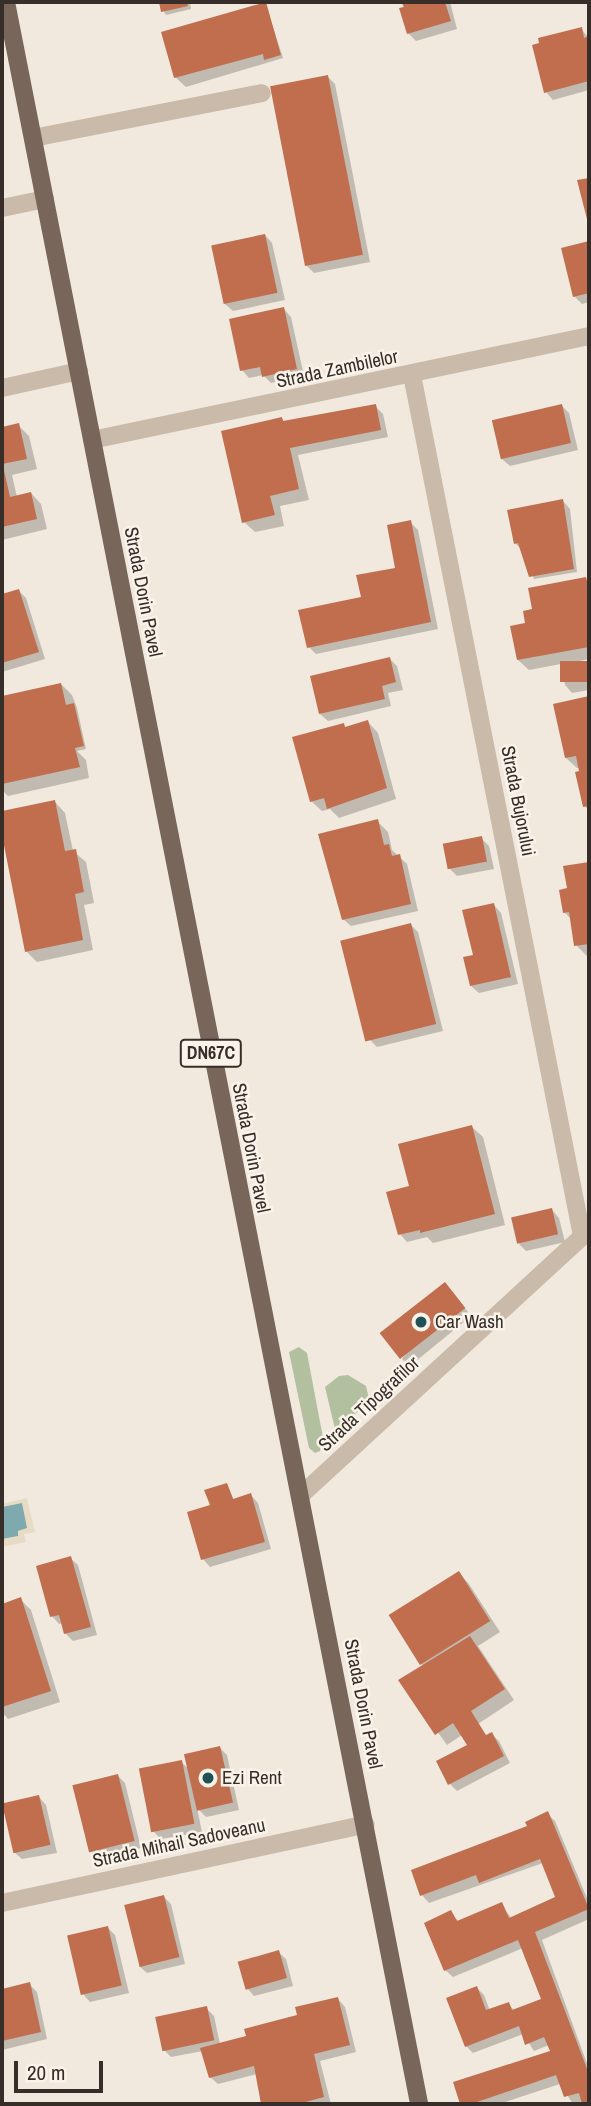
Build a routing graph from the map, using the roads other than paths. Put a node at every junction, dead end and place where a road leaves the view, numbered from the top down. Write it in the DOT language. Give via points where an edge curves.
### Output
graph roads {
  1 [pos="6,2"];
  2 [pos="262,93"];
  3 [pos="33,138"];
  4 [pos="45,199"];
  5 [pos="2,208"];
  6 [pos="589,336"];
  7 [pos="79,371"];
  8 [pos="412,375"];
  9 [pos="2,388"];
  10 [pos="92,440"];
  11 [pos="586,1233"];
  12 [pos="300,1496"];
  13 [pos="366,1824"];
  14 [pos="2,1903"];
  15 [pos="419,2104"];
  1 -- 3 [label="main road, Strada Dorin Pavel / DN67C"];
  2 -- 3 [label="street"];
  3 -- 4 [label="main road, Strada Dorin Pavel / DN67C"];
  4 -- 5 [label="street"];
  4 -- 7 [label="main road, Strada Dorin Pavel / DN67C"];
  6 -- 8 [label="street, Strada Zambilelor"];
  7 -- 9 [label="street"];
  7 -- 10 [label="main road, Strada Dorin Pavel / DN67C"];
  8 -- 10 [label="street, Strada Zambilelor"];
  8 -- 11 [label="street, Strada Bujorului"];
  10 -- 12 [label="main road, Strada Dorin Pavel / DN67C"];
  11 -- 12 [label="street, Strada Tipografilor"];
  12 -- 13 [label="main road, Strada Dorin Pavel / DN67C"];
  13 -- 14 [label="street, Strada Mihail Sadoveanu"];
  13 -- 15 [label="main road, Strada Dorin Pavel / DN67C"];
}
